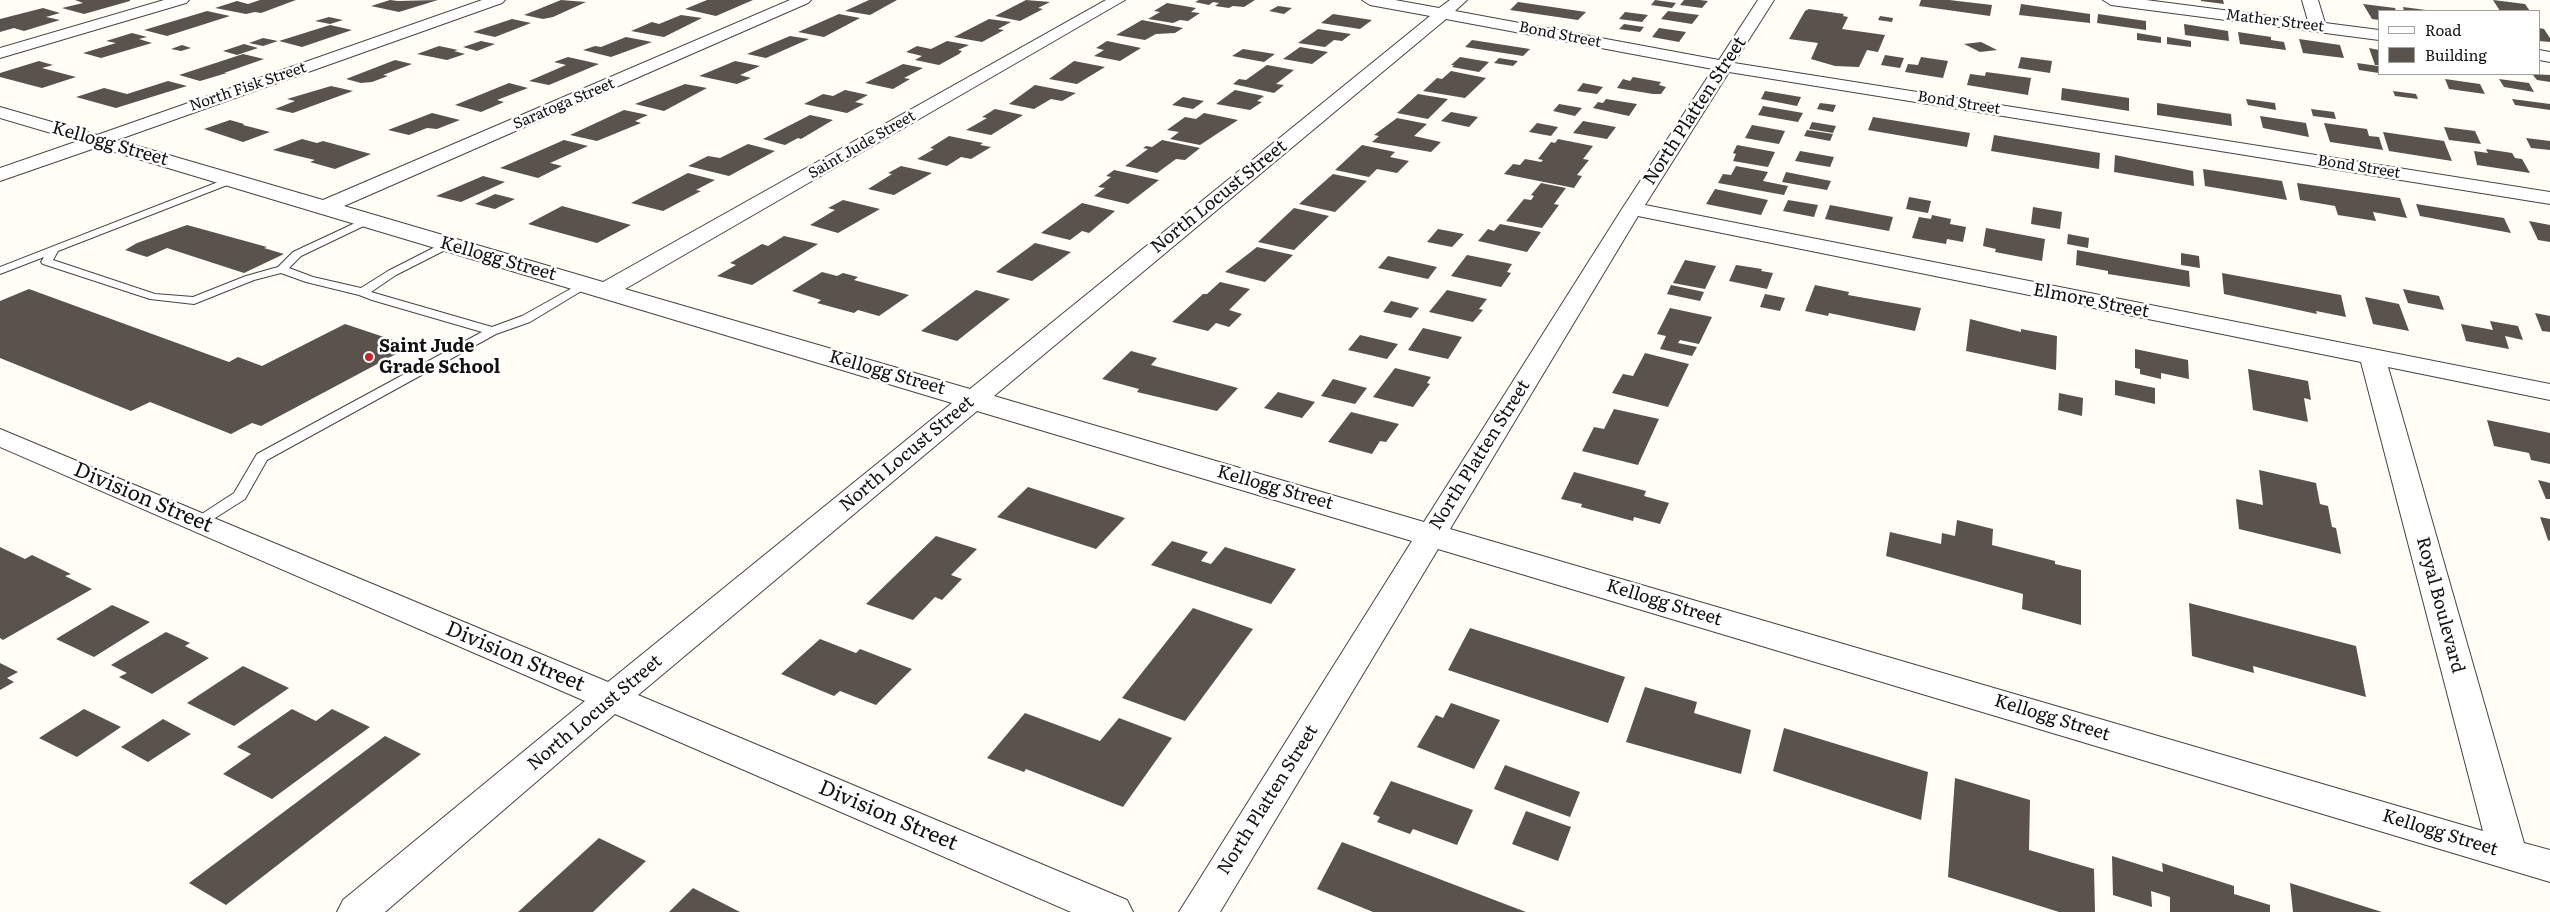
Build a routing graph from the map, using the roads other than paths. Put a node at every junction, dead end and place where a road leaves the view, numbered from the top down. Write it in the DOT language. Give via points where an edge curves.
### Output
graph roads {
  1 [pos="181,0"];
  2 [pos="497,0"];
  3 [pos="803,0"];
  4 [pos="1117,0"];
  5 [pos="1370,0"];
  6 [pos="1766,0"];
  7 [pos="2111,0"];
  8 [pos="2310,0"];
  9 [pos="1450,7"];
  10 [pos="2318,27"];
  11 [pos="2378,35"];
  12 [pos="0,53"];
  13 [pos="1724,66"];
  14 [pos="0,112"];
  15 [pos="98,140"];
  16 [pos="0,175"];
  17 [pos="231,180"];
  18 [pos="2550,198"];
  19 [pos="325,207"];
  20 [pos="1632,210"];
  21 [pos="368,220"];
  22 [pos="449,244"];
  23 [pos="54,249"];
  24 [pos="282,269"];
  25 [pos="0,271"];
  26 [pos="596,287"];
  27 [pos="363,292"];
  28 [pos="492,331"];
  29 [pos="2372,356"];
  30 [pos="2550,392"];
  31 [pos="974,399"];
  32 [pos="0,437"];
  33 [pos="199,522"];
  34 [pos="1431,534"];
  35 [pos="612,698"];
  36 [pos="2508,853"];
  37 [pos="2550,866"];
  38 [pos="358,912"];
  39 [pos="1113,912"];
  40 [pos="1199,912"];
  1 -- 12 [label="street"];
  2 -- 15 [label="street, North Fisk Street"];
  3 -- 19 [label="street, Saratoga Street"];
  4 -- 26 [label="street, Saint Jude Street"];
  5 -- 9 [label="street, Bond Street"];
  6 -- 13 [label="street, North Platten Street"];
  7 -- 10 [label="street, Mather Street" via="2272,14"];
  8 -- 10 [label="street"];
  9 -- 13 [label="street, Bond Street"];
  9 -- 31 [label="street, North Locust Street"];
  10 -- 11 [label="street, Mather Street"];
  13 -- 18 [label="street, Bond Street"];
  13 -- 20 [label="street, North Platten Street"];
  14 -- 15 [label="street, Kellogg Street"];
  15 -- 16 [label="street, North Fisk Street"];
  15 -- 17 [label="street, Kellogg Street"];
  17 -- 19 [label="street, Kellogg Street"];
  17 -- 23 [label="lane"];
  19 -- 21 [label="street, Kellogg Street"];
  20 -- 29 [label="street, Elmore Street"];
  20 -- 34 [label="street, North Platten Street"];
  21 -- 22 [label="street, Kellogg Street"];
  21 -- 24 [label="lane" via="297,254"];
  22 -- 26 [label="street, Kellogg Street"];
  22 -- 27 [label="lane" via="392,272"];
  23 -- 24 [label="lane" via="47,262 154,297 194,302 250,278"];
  23 -- 25 [label="lane"];
  24 -- 27 [label="lane" via="310,280"];
  26 -- 28 [label="lane"];
  26 -- 31 [label="street, Kellogg Street"];
  27 -- 28 [label="lane"];
  28 -- 33 [label="lane" via="262,457 240,496"];
  29 -- 30 [label="street, Elmore Street"];
  29 -- 36 [label="street, Royal Boulevard"];
  31 -- 34 [label="street, Kellogg Street"];
  31 -- 35 [label="street, North Locust Street"];
  32 -- 33 [label="street, Division Street"];
  33 -- 35 [label="street, Division Street"];
  34 -- 36 [label="street, Kellogg Street"];
  34 -- 40 [label="street, North Platten Street"];
  35 -- 38 [label="street, North Locust Street"];
  35 -- 39 [label="street, Division Street"];
  36 -- 37 [label="street, Kellogg Street"];
}
